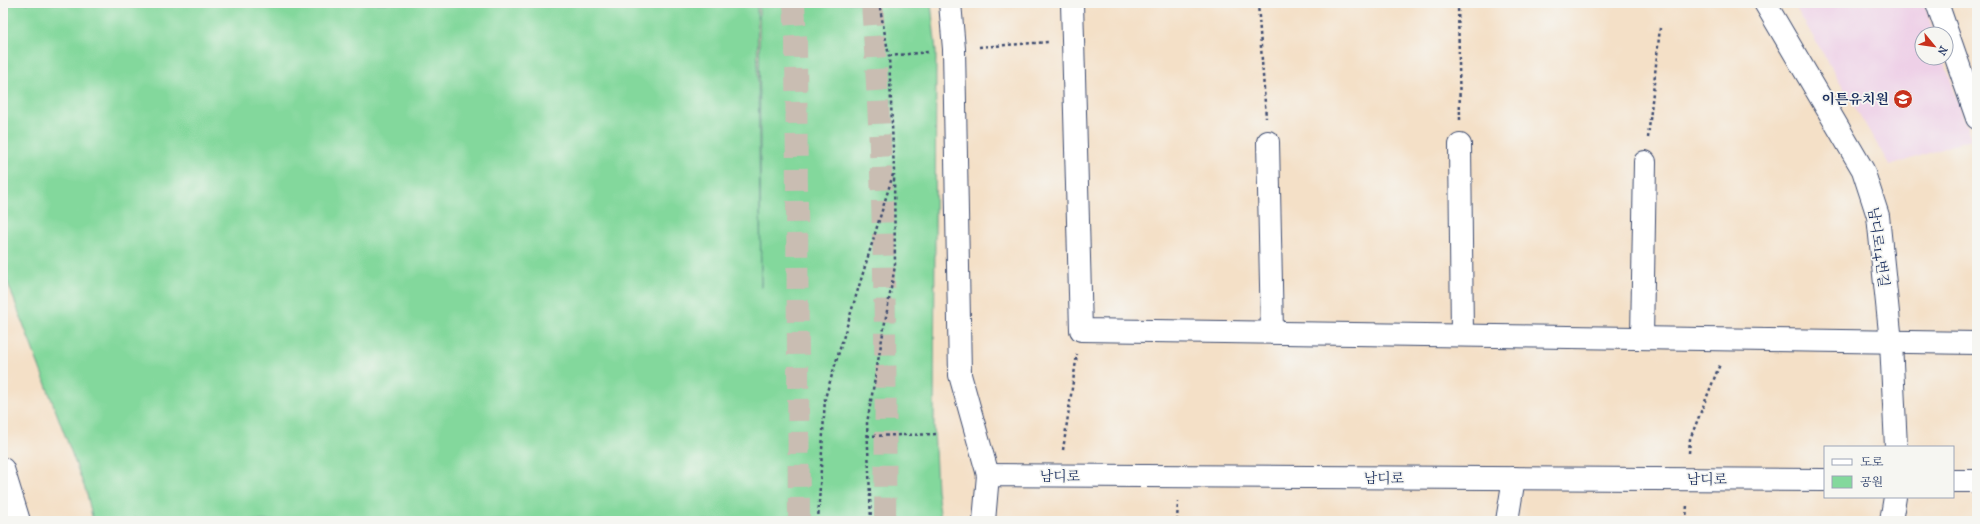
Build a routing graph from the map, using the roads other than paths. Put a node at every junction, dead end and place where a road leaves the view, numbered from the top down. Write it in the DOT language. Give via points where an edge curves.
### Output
graph roads {
  1 [pos="950,3"];
  2 [pos="1072,3"];
  3 [pos="1765,3"];
  4 [pos="1937,3"];
  5 [pos="1977,118"];
  6 [pos="1268,142"];
  7 [pos="1460,145"];
  8 [pos="1645,162"];
  9 [pos="1272,332"];
  10 [pos="1462,335"];
  11 [pos="1642,338"];
  12 [pos="1892,342"];
  13 [pos="1977,343"];
  14 [pos="1896,446"];
  15 [pos="3,469"];
  16 [pos="988,475"];
  17 [pos="1514,478"];
  18 [pos="1824,480"];
  19 [pos="1954,481"];
  20 [pos="1977,481"];
  21 [pos="1895,498"];
  22 [pos="19,521"];
  23 [pos="984,521"];
  24 [pos="1507,521"];
  25 [pos="1891,521"];
  1 -- 16 [label="street" via="954,49 960,376"];
  2 -- 9 [label="street" via="1081,330"];
  3 -- 12 [label="street, 남디로14번길" via="1863,170 1878,216"];
  4 -- 5 [label="street"];
  6 -- 9 [label="street"];
  7 -- 10 [label="street"];
  8 -- 11 [label="street"];
  9 -- 10 [label="street"];
  10 -- 11 [label="street"];
  11 -- 12 [label="street"];
  12 -- 13 [label="street"];
  12 -- 14 [label="street, 남디로14번길"];
  15 -- 22 [label="street"];
  16 -- 17 [label="street, 남디로"];
  16 -- 23 [label="street"];
  17 -- 18 [label="street, 남디로"];
  17 -- 24 [label="street"];
  19 -- 20 [label="street"];
  21 -- 25 [label="street"];
}
